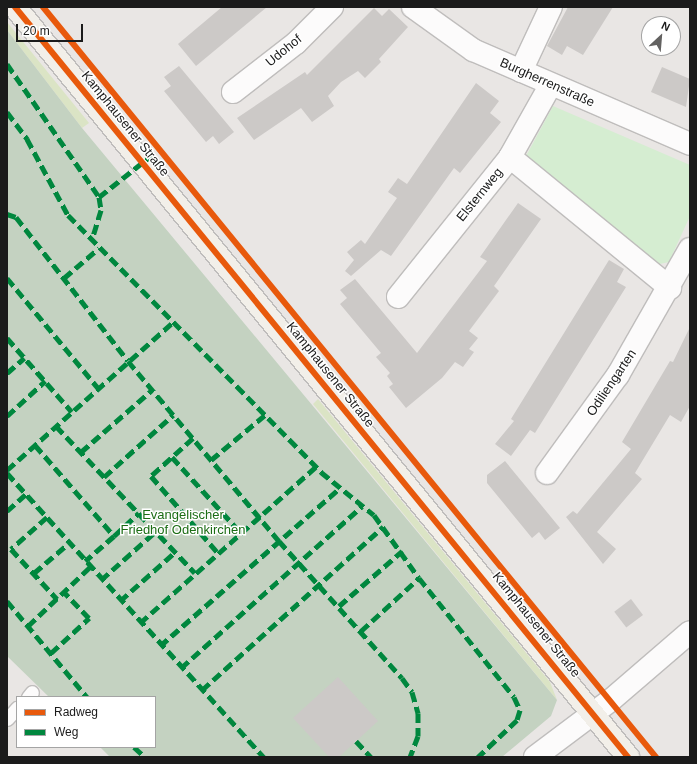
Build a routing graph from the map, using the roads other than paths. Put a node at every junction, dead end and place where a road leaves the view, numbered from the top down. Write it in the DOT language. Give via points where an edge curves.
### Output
graph roads {
  1 [pos="15,7"];
  2 [pos="332,7"];
  3 [pos="413,7"];
  4 [pos="551,7"];
  5 [pos="521,71"];
  6 [pos="550,86"];
  7 [pos="233,92"];
  8 [pos="690,144"];
  9 [pos="510,157"];
  10 [pos="690,249"];
  11 [pos="670,288"];
  12 [pos="398,297"];
  13 [pos="547,473"];
  14 [pos="690,632"];
  15 [pos="16,709"];
  16 [pos="594,714"];
  17 [pos="7,719"];
  18 [pos="535,757"];
  19 [pos="628,757"];
  1 -- 16 [label="main road, Kamphausener Straße"];
  2 -- 7 [label="street, Udohof" via="296,43"];
  3 -- 5 [label="street, Burgherrenstraße" via="473,50"];
  4 -- 5 [label="street"];
  5 -- 6 [label="street, Burgherrenstraße"];
  6 -- 8 [label="street, Burgherrenstraße"];
  6 -- 9 [label="street, Elsternweg"];
  9 -- 11 [label="street"];
  9 -- 12 [label="street, Elsternweg"];
  10 -- 11 [label="street, Odiliengarten"];
  11 -- 13 [label="street, Odiliengarten" via="618,375"];
  14 -- 16 [label="street"];
  15 -- 17 [label="lane"];
  16 -- 18 [label="street"];
  16 -- 19 [label="main road, Kamphausener Straße"];
}
